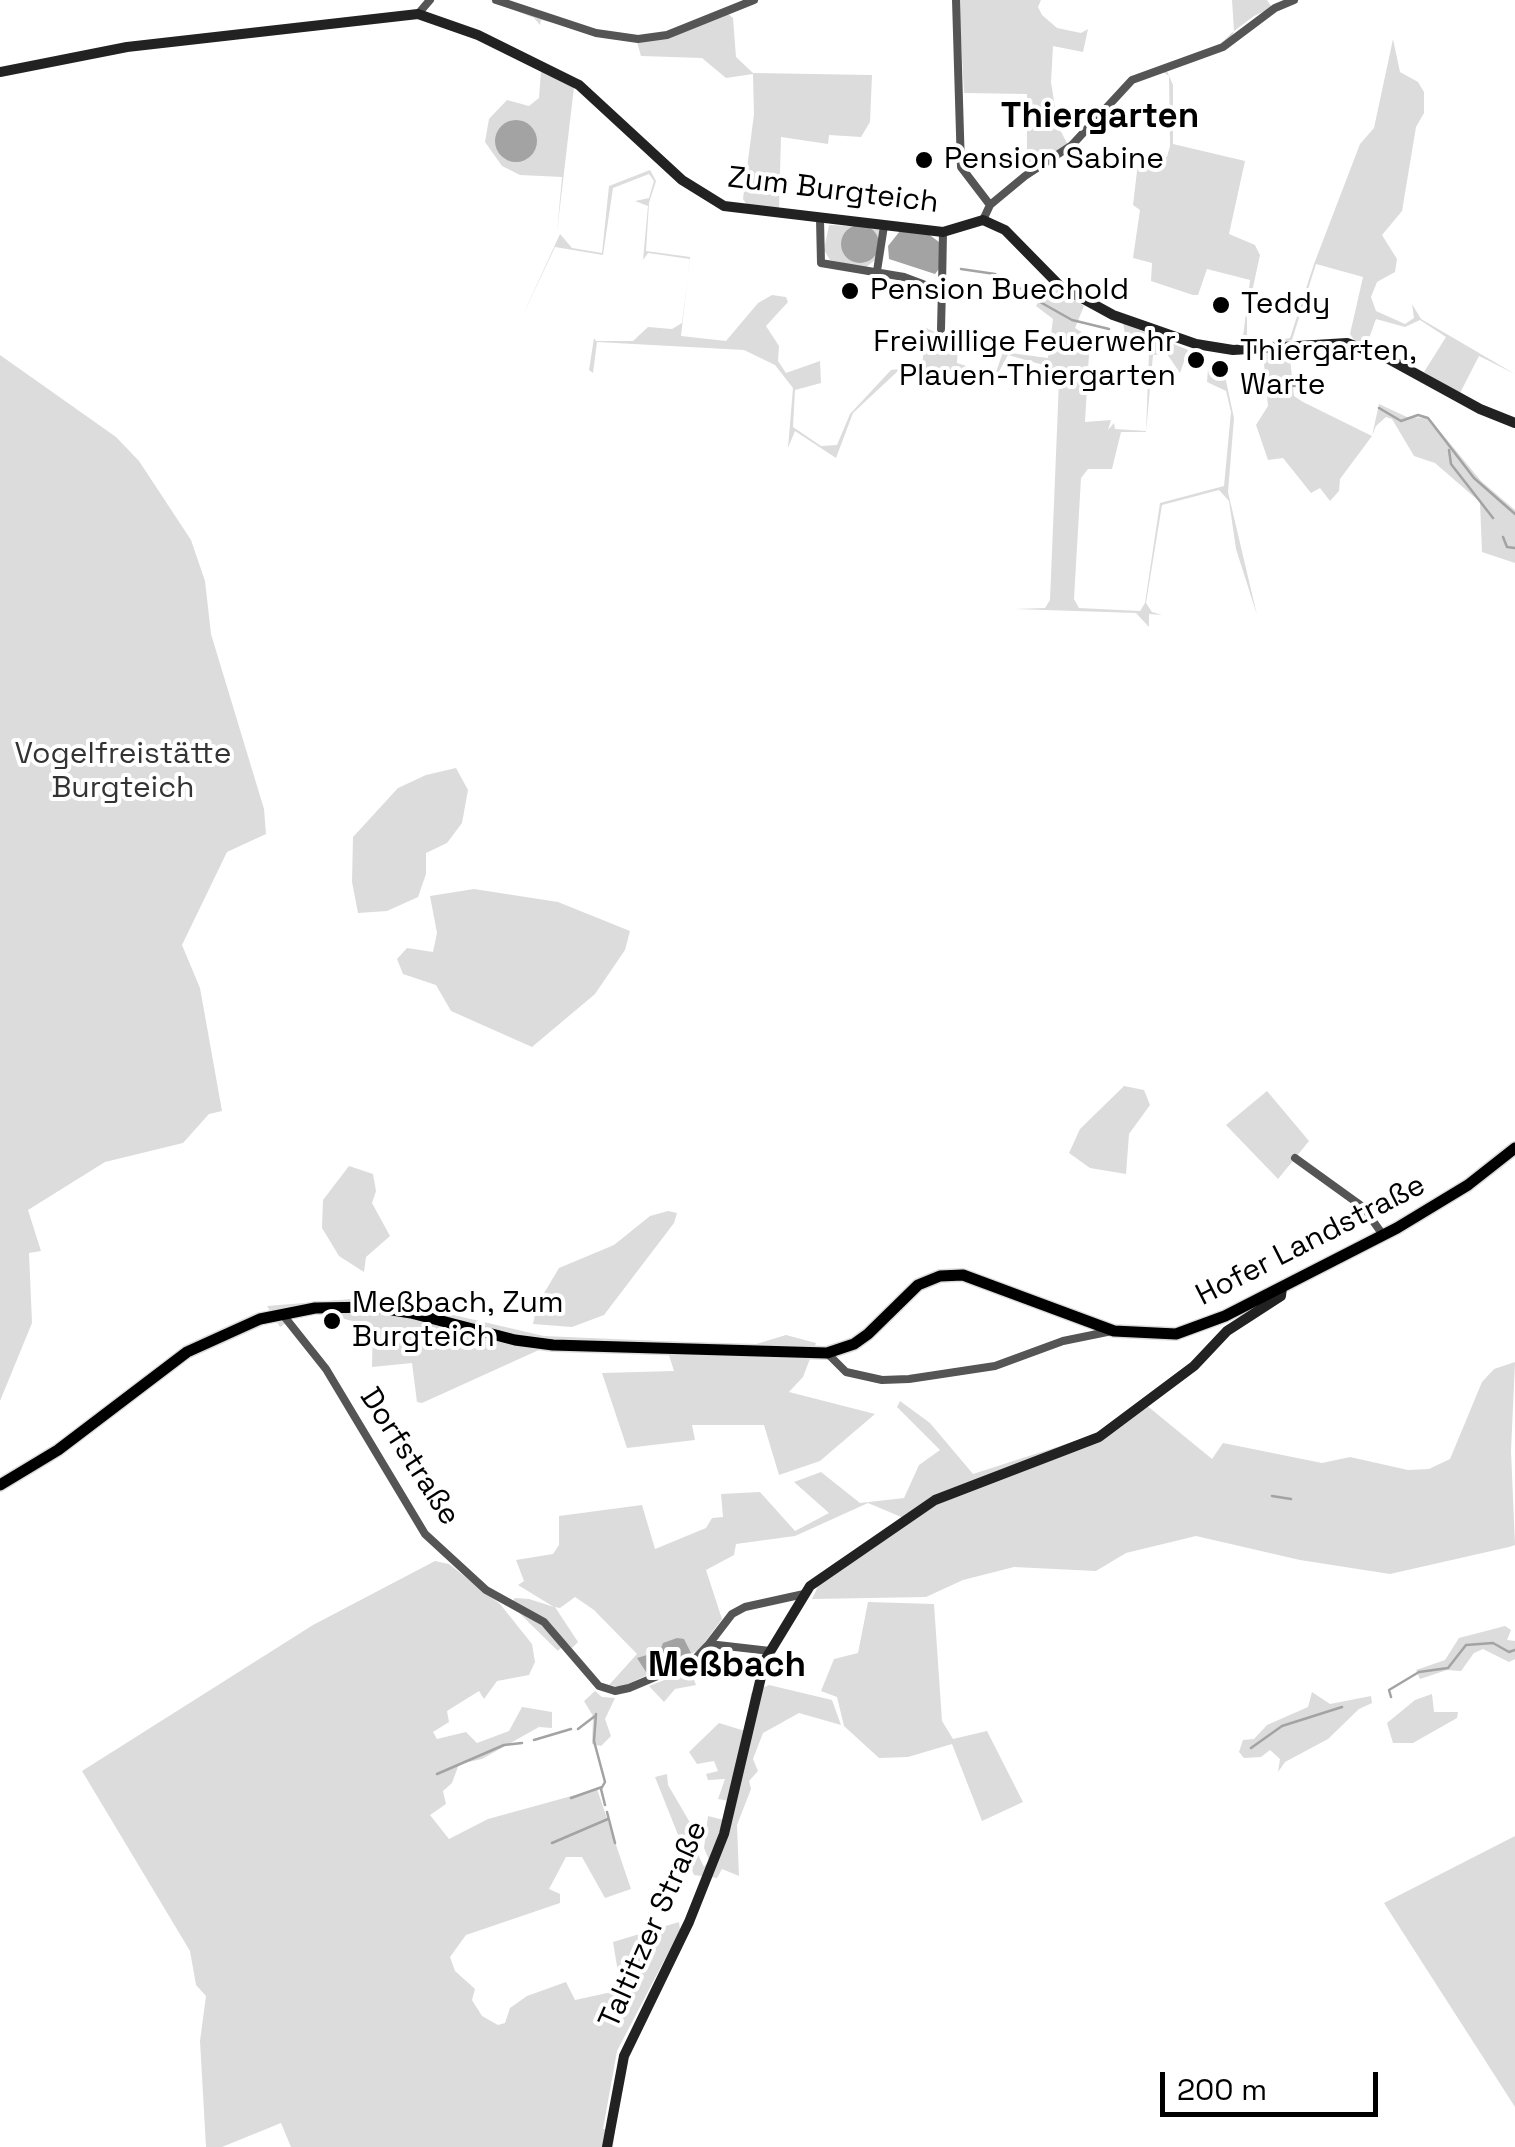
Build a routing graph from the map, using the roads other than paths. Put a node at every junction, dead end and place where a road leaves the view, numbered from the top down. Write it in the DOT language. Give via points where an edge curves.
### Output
graph roads {
  1 [pos="430,0"];
  2 [pos="496,0"];
  3 [pos="754,0"];
  4 [pos="956,0"];
  5 [pos="1294,0"];
  6 [pos="418,14"];
  7 [pos="0,72"];
  8 [pos="990,206"];
  9 [pos="820,219"];
  10 [pos="983,220"];
  11 [pos="884,226"];
  12 [pos="943,232"];
  13 [pos="877,272"];
  14 [pos="942,286"];
  15 [pos="941,330"];
  16 [pos="1515,422"];
  17 [pos="1515,1148"];
  18 [pos="1294,1158"];
  19 [pos="1383,1235"];
  20 [pos="1282,1288"];
  21 [pos="282,1313"];
  22 [pos="1114,1331"];
  23 [pos="828,1353"];
  24 [pos="0,1485"];
  25 [pos="804,1594"];
  26 [pos="710,1644"];
  27 [pos="770,1652"];
  28 [pos="607,2147"];
  1 -- 6 [label="street"];
  2 -- 3 [label="street" via="596,34 638,38 667,35"];
  4 -- 8 [label="street" via="960,167"];
  5 -- 8 [label="street" via="1222,47 1132,80 1072,145"];
  6 -- 7 [label="street, Zum Burgteich" via="127,47"];
  6 -- 9 [label="street, Zum Burgteich" via="478,34 579,85 711,201"];
  8 -- 10 [label="street"];
  9 -- 11 [label="street, Zum Burgteich"];
  9 -- 13 [label="street" via="821,264"];
  10 -- 12 [label="street, Zum Burgteich"];
  10 -- 16 [label="street" via="1004,230 1060,286 1114,315 1234,350 1348,344"];
  11 -- 12 [label="street, Zum Burgteich"];
  11 -- 13 [label="street"];
  12 -- 14 [label="street"];
  13 -- 14 [label="street"];
  14 -- 15 [label="street"];
  17 -- 19 [label="main road, Hofer Landstraße" via="1468,1185"];
  18 -- 19 [label="street" via="1363,1206"];
  19 -- 20 [label="main road, Hofer Landstraße"];
  20 -- 22 [label="main road, Hofer Landstraße" via="1176,1334"];
  20 -- 25 [label="street, Taltitzer Straße" via="1281,1296 1226,1331 1194,1366 1099,1437 935,1500"];
  21 -- 23 [label="main road" via="374,1307 553,1345"];
  21 -- 24 [label="main road" via="187,1352 58,1450"];
  21 -- 26 [label="street, Dorfstraße" via="326,1369 425,1534 486,1590 544,1622 599,1686 630,1688 693,1660"];
  22 -- 23 [label="street, Hofer Landstraße" via="995,1366 909,1379 846,1372"];
  22 -- 23 [label="main road, Hofer Landstraße" via="975,1277 951,1274 918,1285 854,1344"];
  25 -- 26 [label="street, Dorfstraße" via="745,1607"];
  25 -- 27 [label="street, Taltitzer Straße"];
  26 -- 27 [label="street"];
  27 -- 28 [label="street, Taltitzer Straße" via="724,1834 624,2056"];
}
